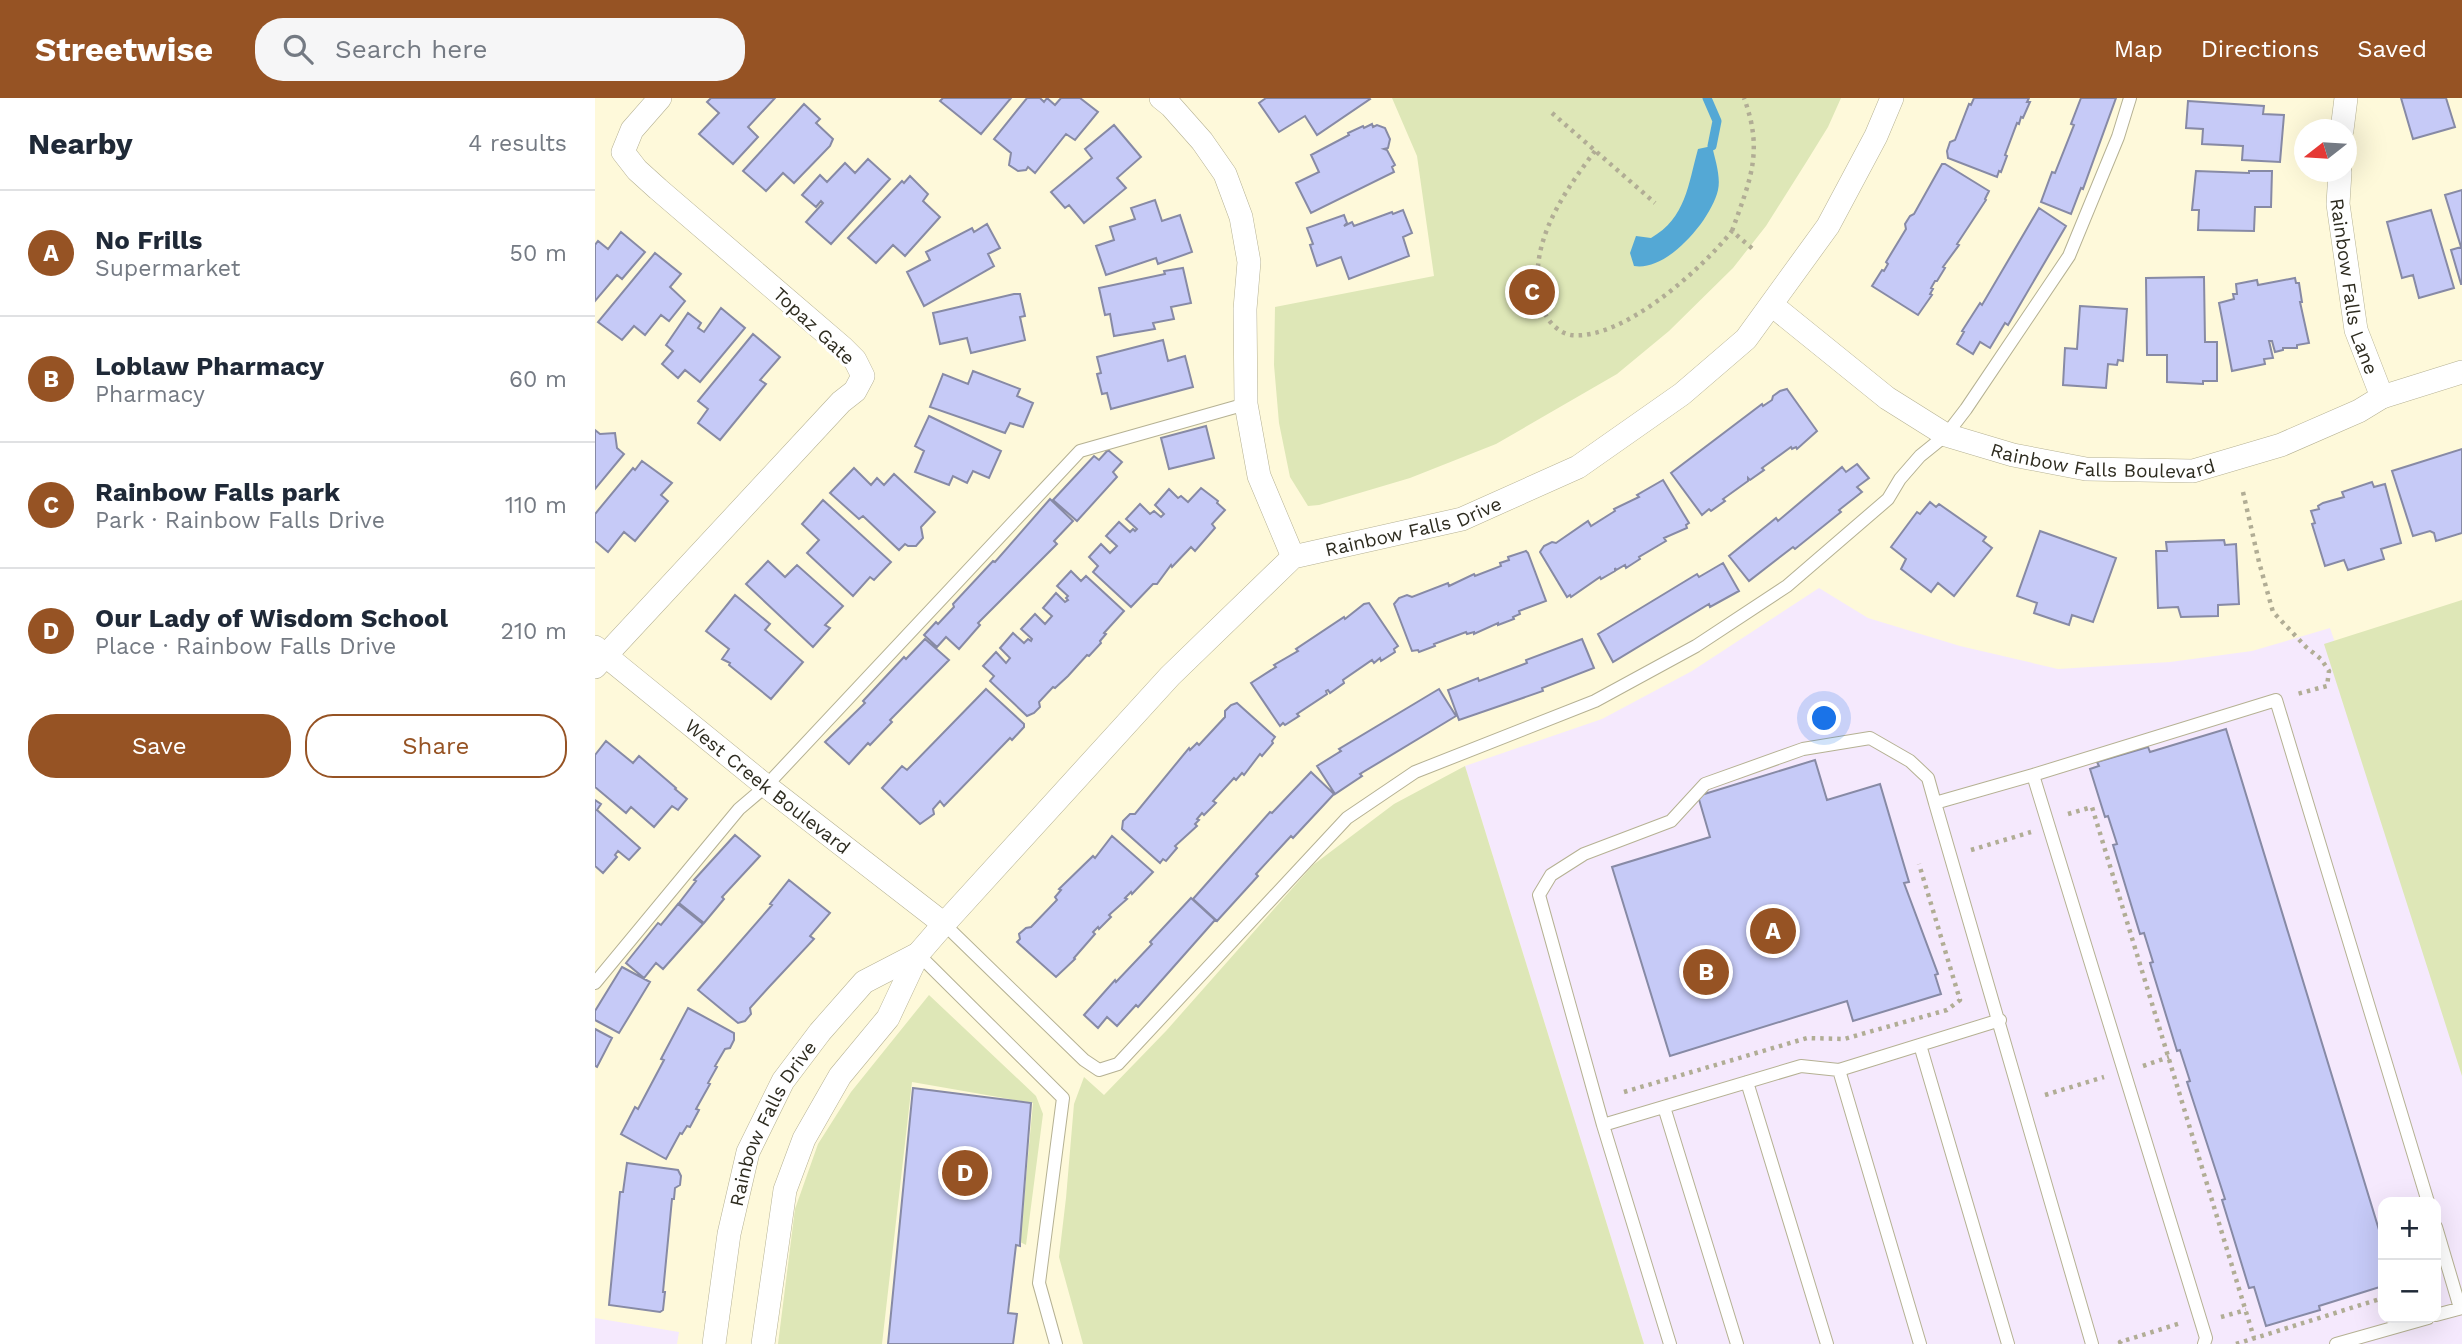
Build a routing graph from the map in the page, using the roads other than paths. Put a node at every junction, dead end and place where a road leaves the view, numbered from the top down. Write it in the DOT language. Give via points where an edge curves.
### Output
graph roads {
  1 [pos="660,98"];
  2 [pos="1161,98"];
  3 [pos="1892,98"];
  4 [pos="2130,98"];
  5 [pos="2346,98"];
  6 [pos="2343,119"];
  7 [pos="2339,182"];
  8 [pos="1772,305"];
  9 [pos="2462,372"];
  10 [pos="2382,397"];
  11 [pos="1246,404"];
  12 [pos="1945,435"];
  13 [pos="1293,557"];
  14 [pos="598,656"];
  15 [pos="2033,775"];
  16 [pos="766,786"];
  17 [pos="1935,803"];
  18 [pos="944,924"];
  19 [pos="918,954"];
  20 [pos="595,983"];
  21 [pos="2000,1020"];
  22 [pos="1920,1045"];
  23 [pos="1839,1070"];
  24 [pos="1747,1082"];
  25 [pos="1664,1107"];
  26 [pos="1604,1125"];
  27 [pos="2426,1197"];
  28 [pos="2441,1243"];
  29 [pos="2461,1308"];
  30 [pos="2441,1314"];
  31 [pos="2410,1323"];
  32 [pos="714,1344"];
  33 [pos="763,1344"];
  34 [pos="1056,1344"];
  35 [pos="1670,1344"];
  36 [pos="1737,1344"];
  37 [pos="1827,1344"];
  38 [pos="1920,1344"];
  39 [pos="2008,1344"];
  40 [pos="2092,1344"];
  41 [pos="2204,1344"];
  42 [pos="2336,1344"];
  1 -- 14 [label="street, Topaz Gate" via="632,130 623,152 658,189 842,347 863,376 855,390"];
  2 -- 11 [label="street" via="1202,141 1225,174 1241,217 1249,262 1244,309"];
  3 -- 8 [label="street, Rainbow Falls Drive" via="1828,226"];
  4 -- 12 [label="lane" via="2069,256 2004,356"];
  5 -- 6 [label="street"];
  7 -- 10 [label="street, Rainbow Falls Lane" via="2338,204 2355,330"];
  8 -- 12 [label="street, Rainbow Falls Boulevard" via="1887,398"];
  8 -- 13 [label="street, Rainbow Falls Drive" via="1746,339 1682,394 1578,467 1462,519"];
  9 -- 10 [label="street, Rainbow Falls Boulevard"];
  10 -- 12 [label="street, Rainbow Falls Boulevard" via="2281,444 2193,471 2086,469 2013,456"];
  11 -- 13 [label="street" via="1259,475"];
  11 -- 16 [label="lane" via="1080,451"];
  12 -- 18 [label="lane" via="1920,456 1888,499 1787,586 1696,646 1595,701 1415,772 1347,818 1118,1064 1099,1070 1084,1060"];
  13 -- 18 [label="street, Rainbow Falls Drive" via="1170,676"];
  14 -- 16 [label="street, West Creek Boulevard"];
  15 -- 17 [label="lane"];
  15 -- 27 [label="lane" via="2276,700"];
  15 -- 41 [label="lane" via="2204,1329"];
  16 -- 18 [label="street, West Creek Boulevard"];
  16 -- 20 [label="lane" via="739,809"];
  17 -- 21 [label="lane"];
  17 -- 26 [label="lane" via="1928,778 1910,761 1870,738 1803,749 1705,784 1671,821 1584,854 1551,875 1539,895"];
  18 -- 19 [label="street, Rainbow Falls Drive"];
  19 -- 32 [label="street, Rainbow Falls Drive" via="864,982 783,1081 748,1152 729,1234"];
  19 -- 33 [label="street, Rainbow Falls Drive" via="888,1018 840,1076 804,1139 785,1190"];
  19 -- 34 [label="lane" via="1063,1098 1039,1283"];
  21 -- 22 [label="lane"];
  21 -- 40 [label="lane"];
  22 -- 23 [label="lane"];
  22 -- 39 [label="lane"];
  23 -- 24 [label="lane" via="1801,1066"];
  23 -- 38 [label="lane"];
  24 -- 25 [label="lane"];
  24 -- 37 [label="lane"];
  25 -- 26 [label="lane"];
  25 -- 36 [label="lane"];
  26 -- 35 [label="lane"];
  28 -- 29 [label="lane"];
  29 -- 30 [label="lane"];
  31 -- 42 [label="lane"];
}
